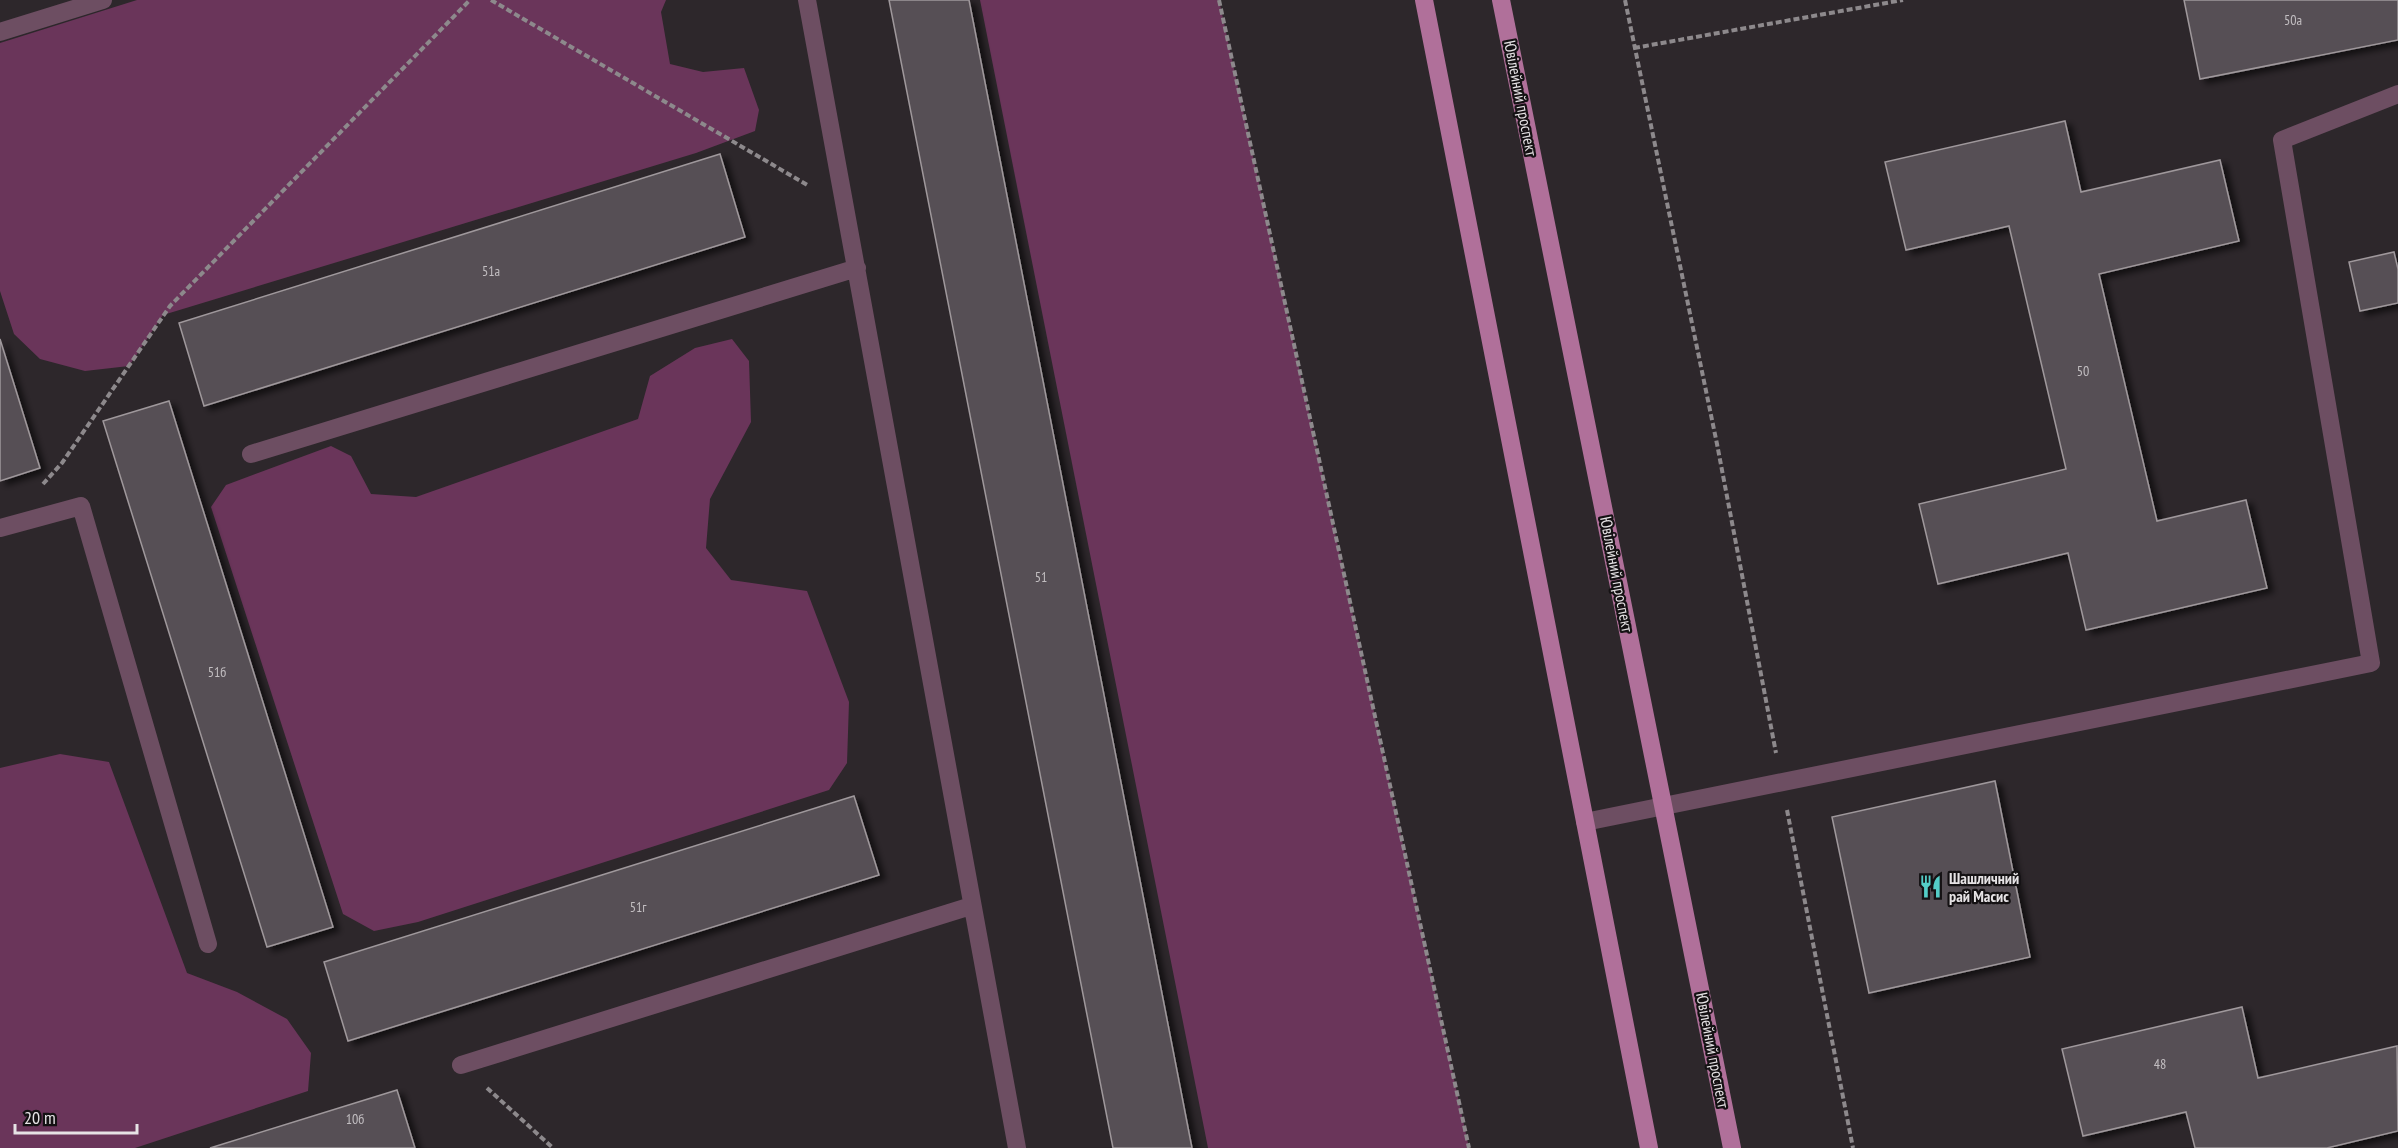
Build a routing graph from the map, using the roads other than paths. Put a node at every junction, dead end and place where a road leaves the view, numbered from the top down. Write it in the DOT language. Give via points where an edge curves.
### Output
graph roads {
  1 [pos="104,0"];
  2 [pos="807,0"];
  3 [pos="1424,0"];
  4 [pos="1501,0"];
  5 [pos="0,32"];
  6 [pos="2398,94"];
  7 [pos="857,268"];
  8 [pos="251,454"];
  9 [pos="0,528"];
  10 [pos="1664,806"];
  11 [pos="1585,822"];
  12 [pos="971,906"];
  13 [pos="208,944"];
  14 [pos="461,1065"];
  15 [pos="1017,1148"];
  16 [pos="1649,1148"];
  17 [pos="1732,1148"];
  1 -- 5 [label="lane"];
  2 -- 7 [label="lane"];
  3 -- 11 [label="main road"];
  4 -- 10 [label="main road, Ювілейний проспект"];
  6 -- 10 [label="lane" via="2282,140 2372,663"];
  7 -- 8 [label="lane"];
  7 -- 12 [label="lane"];
  9 -- 13 [label="lane" via="81,506"];
  10 -- 11 [label="lane"];
  10 -- 17 [label="main road, Ювілейний проспект"];
  11 -- 16 [label="main road"];
  12 -- 14 [label="lane"];
  12 -- 15 [label="lane"];
}
